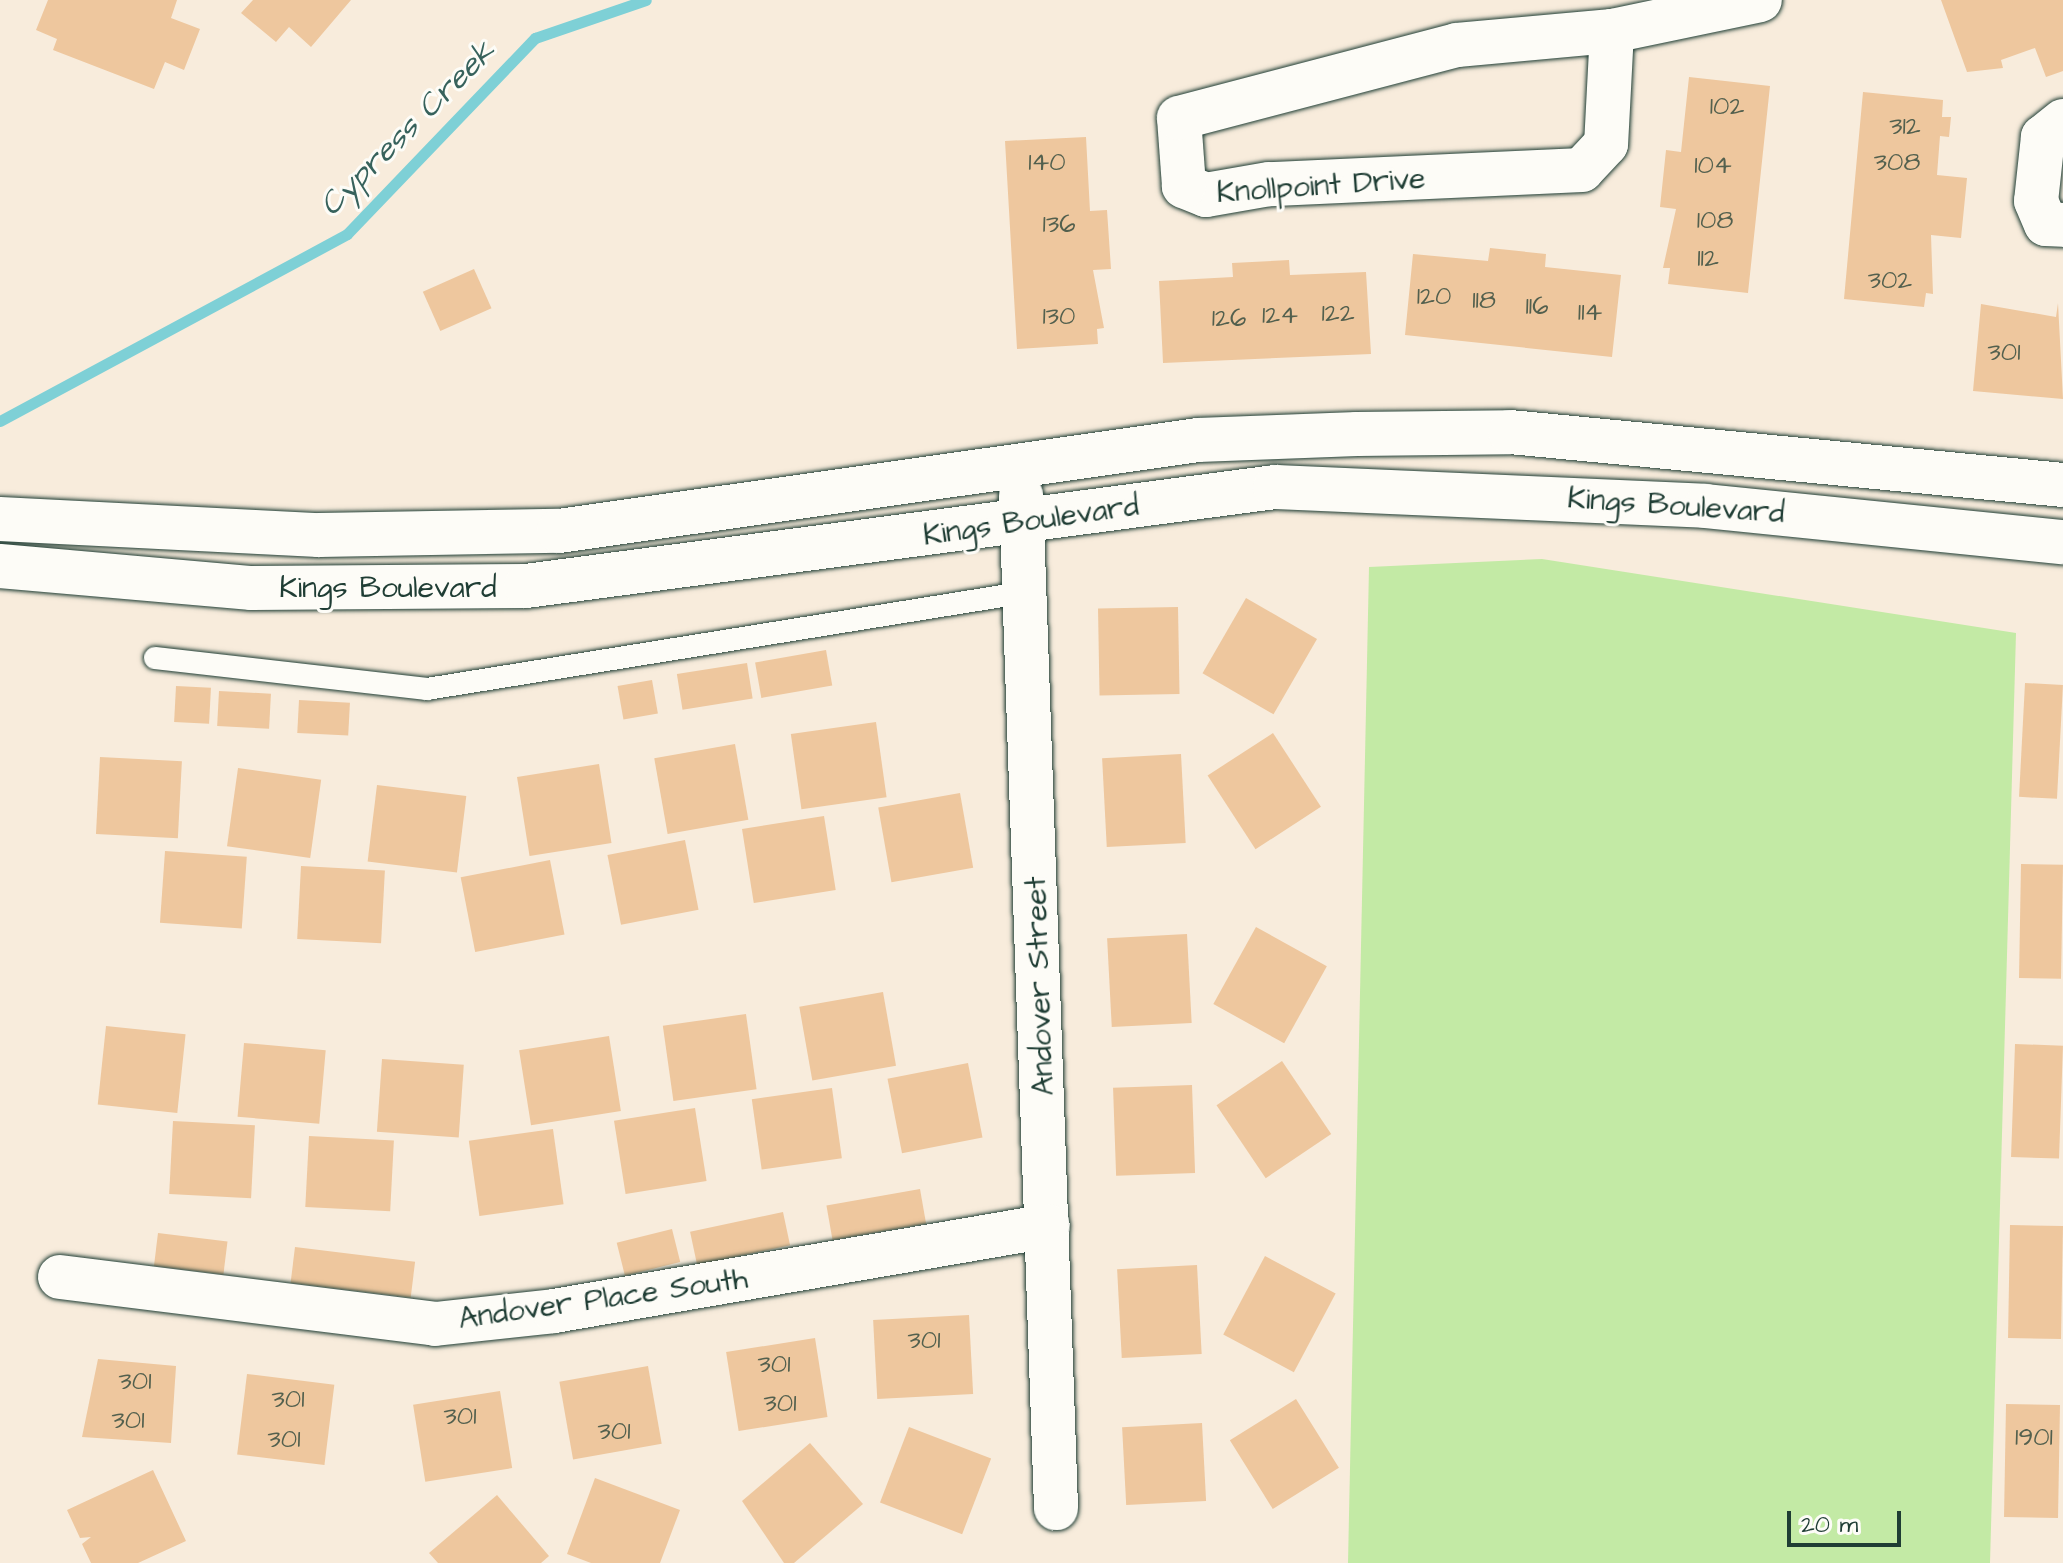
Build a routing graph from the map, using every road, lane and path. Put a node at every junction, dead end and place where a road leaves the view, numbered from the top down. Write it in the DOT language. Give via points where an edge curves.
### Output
graph roads {
  1 [pos="1760,0"];
  2 [pos="1612,31"];
  3 [pos="2063,121"];
  4 [pos="2063,225"];
  5 [pos="1017,465"];
  6 [pos="2063,485"];
  7 [pos="15,521"];
  8 [pos="1025,521"];
  9 [pos="2063,542"];
  10 [pos="9,567"];
  11 [pos="1027,592"];
  12 [pos="155,658"];
  13 [pos="1048,1226"];
  14 [pos="60,1277"];
  15 [pos="1056,1508"];
  1 -- 2 [label="street, Knollpoint Drive"];
  2 -- 2 [label="street, Knollpoint Drive" via="1606,144 1582,170 1269,184 1206,195 1184,186 1179,118 1457,45"];
  3 -- 4 [label="street" via="2043,137 2036,201 2046,224"];
  5 -- 6 [label="street, Kings Boulevard" via="1198,440 1510,432"];
  5 -- 7 [label="street, Kings Boulevard" via="559,531 319,535"];
  5 -- 8 [label="street, Andover Street"];
  8 -- 9 [label="street, Kings Boulevard" via="1275,487 1706,506"];
  8 -- 10 [label="street, Kings Boulevard" via="633,577 451,590 252,588"];
  8 -- 11 [label="street, Andover Street"];
  11 -- 12 [label="lane" via="427,689"];
  11 -- 13 [label="street, Andover Street"];
  13 -- 14 [label="street, Andover Place South" via="554,1311 435,1324"];
  13 -- 15 [label="street, Andover Street"];
}
